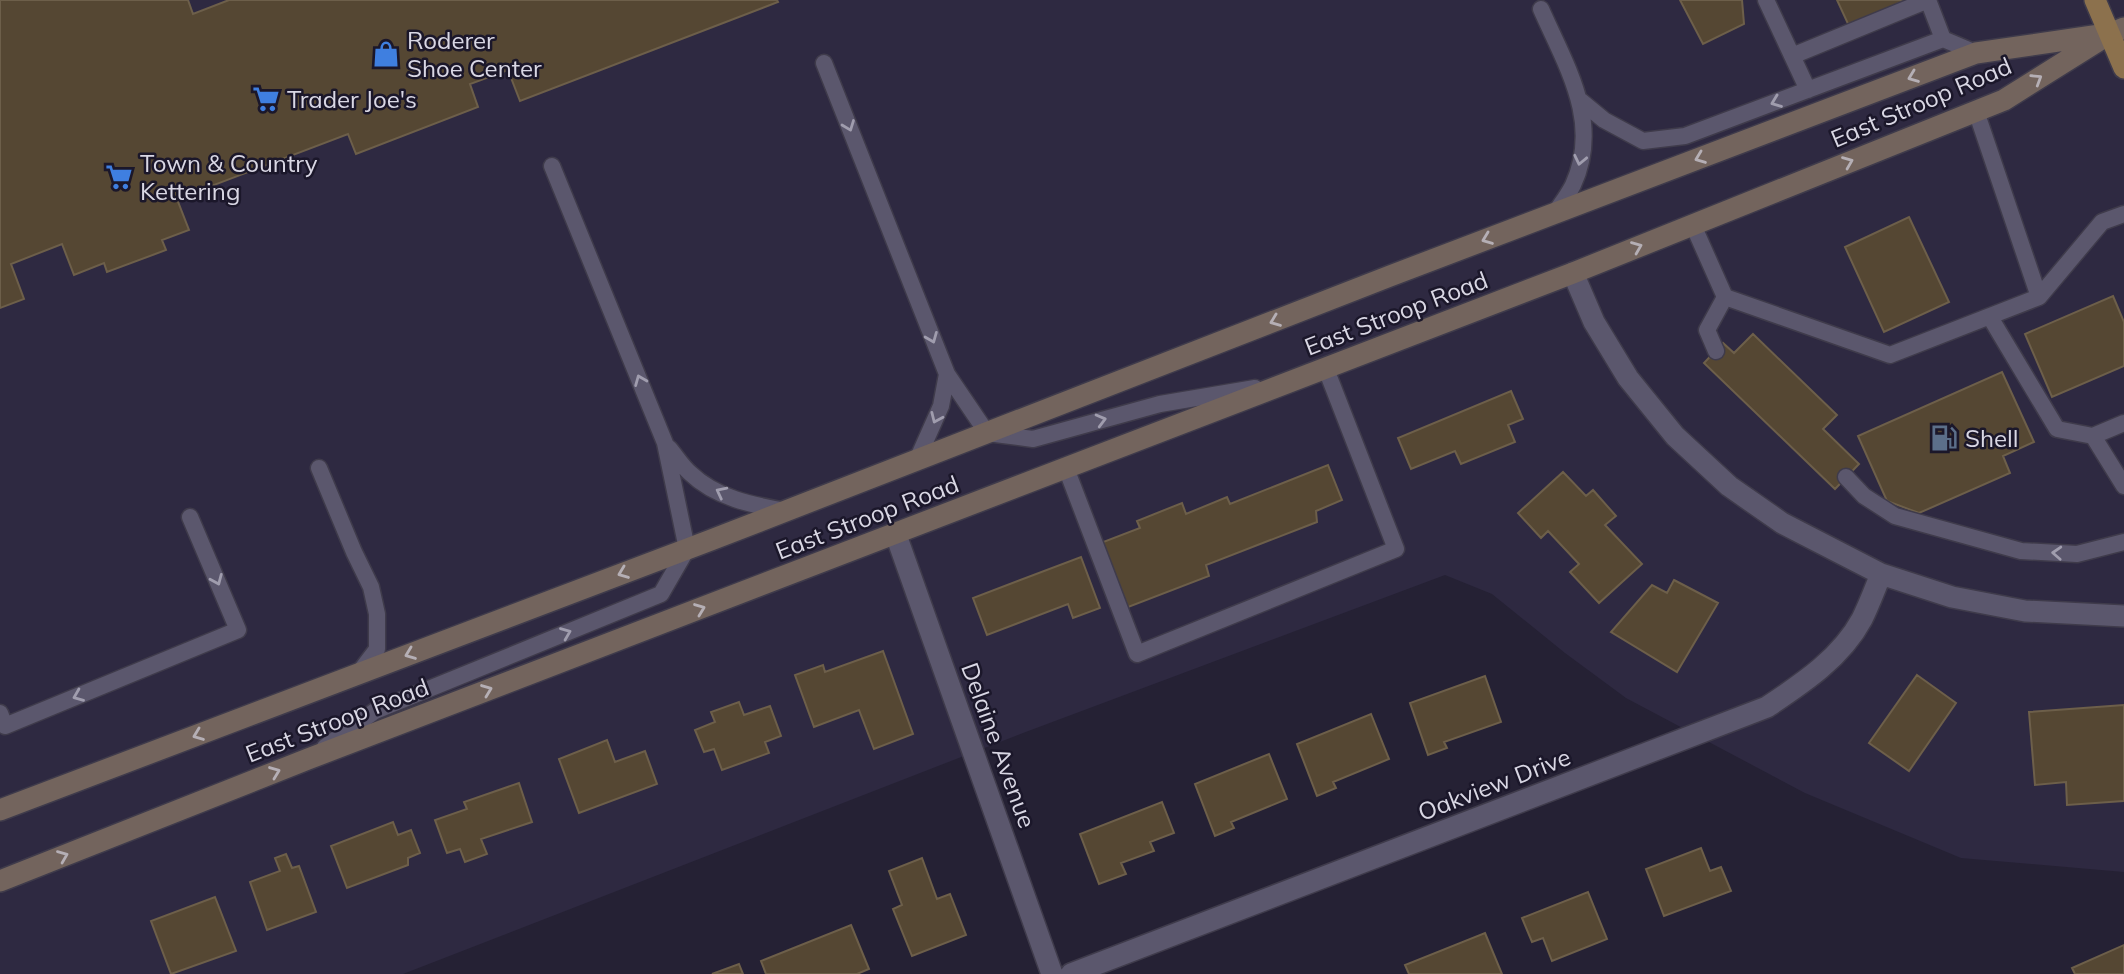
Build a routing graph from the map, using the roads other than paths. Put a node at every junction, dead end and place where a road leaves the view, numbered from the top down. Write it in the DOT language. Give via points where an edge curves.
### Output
graph roads {
  1 [pos="1766,0"];
  2 [pos="2095,0"];
  3 [pos="1541,9"];
  4 [pos="2117,31"];
  5 [pos="1943,39"];
  6 [pos="1976,53"];
  7 [pos="1792,56"];
  8 [pos="824,63"];
  9 [pos="2124,68"];
  10 [pos="1808,90"];
  11 [pos="1581,101"];
  12 [pos="1976,111"];
  13 [pos="552,166"];
  14 [pos="1555,213"];
  15 [pos="2124,214"];
  16 [pos="1693,225"];
  17 [pos="1573,273"];
  18 [pos="1725,297"];
  19 [pos="2039,297"];
  20 [pos="1990,317"];
  21 [pos="1716,351"];
  22 [pos="1326,369"];
  23 [pos="947,374"];
  24 [pos="1286,383"];
  25 [pos="2124,423"];
  26 [pos="987,433"];
  27 [pos="2093,436"];
  28 [pos="665,443"];
  29 [pos="917,460"];
  30 [pos="319,468"];
  31 [pos="1066,468"];
  32 [pos="1846,477"];
  33 [pos="2124,486"];
  34 [pos="786,511"];
  35 [pos="190,517"];
  36 [pos="896,535"];
  37 [pos="2124,542"];
  38 [pos="687,549"];
  39 [pos="1881,574"];
  40 [pos="2124,616"];
  41 [pos="358,674"];
  42 [pos="0,713"];
  43 [pos="308,759"];
  44 [pos="0,810"];
  45 [pos="0,881"];
  46 [pos="1052,974"];
  47 [pos="1071,974"];
  1 -- 7 [label="lane"];
  2 -- 4 [label="main road"];
  3 -- 11 [label="lane"];
  4 -- 6 [label="main road, East Stroop Road"];
  4 -- 9 [label="main road"];
  12 -- 4 [label="main road, East Stroop Road, one-way" via="2004,100"];
  5 -- 6 [label="lane"];
  5 -- 7 [label="lane" via="1928,0"];
  5 -- 10 [label="lane"];
  6 -- 14 [label="main road, East Stroop Road, one-way"];
  7 -- 10 [label="lane"];
  8 -- 23 [label="lane, one-way"];
  10 -- 11 [label="lane, one-way" via="1685,136 1643,141"];
  11 -- 14 [label="lane, one-way" via="1581,161"];
  16 -- 12 [label="main road, East Stroop Road, one-way"];
  12 -- 19 [label="lane"];
  28 -- 13 [label="lane, one-way"];
  14 -- 26 [label="main road, East Stroop Road, one-way"];
  15 -- 19 [label="lane" via="2102,222"];
  17 -- 16 [label="main road, East Stroop Road, one-way"];
  16 -- 18 [label="lane"];
  17 -- 22 [label="main road, East Stroop Road"];
  17 -- 39 [label="street" via="1594,322 1628,378 1675,436 1729,486 1782,523"];
  18 -- 20 [label="lane" via="1890,355"];
  18 -- 21 [label="lane" via="1707,330"];
  19 -- 20 [label="lane"];
  20 -- 27 [label="lane" via="2057,429"];
  22 -- 24 [label="main road, East Stroop Road"];
  22 -- 31 [label="lane" via="1396,549 1137,654"];
  23 -- 26 [label="lane"];
  23 -- 29 [label="lane, one-way" via="942,406"];
  26 -- 24 [label="lane, one-way" via="1033,439 1160,404"];
  24 -- 31 [label="main road, East Stroop Road"];
  25 -- 27 [label="lane"];
  26 -- 29 [label="main road, East Stroop Road"];
  27 -- 33 [label="lane"];
  34 -- 28 [label="lane, one-way" via="745,504 716,491 690,474"];
  28 -- 38 [label="lane"];
  29 -- 34 [label="main road, East Stroop Road"];
  30 -- 41 [label="lane" via="371,587 377,614 377,649"];
  31 -- 36 [label="main road, East Stroop Road"];
  37 -- 32 [label="lane, one-way" via="2077,554 2021,551 1895,516 1864,496"];
  34 -- 38 [label="main road, East Stroop Road"];
  35 -- 42 [label="lane, one-way" via="237,630 5,726"];
  43 -- 36 [label="main road, East Stroop Road, one-way"];
  36 -- 46 [label="street, Delaine Avenue"];
  38 -- 41 [label="main road, East Stroop Road, one-way"];
  43 -- 38 [label="lane, one-way" via="375,711 661,594"];
  39 -- 40 [label="street" via="1952,597 2025,611"];
  39 -- 47 [label="street, Oakview Drive" via="1861,620 1842,647 1810,679 1767,707"];
  41 -- 44 [label="main road, East Stroop Road, one-way"];
  45 -- 43 [label="main road, East Stroop Road, one-way"];
}
